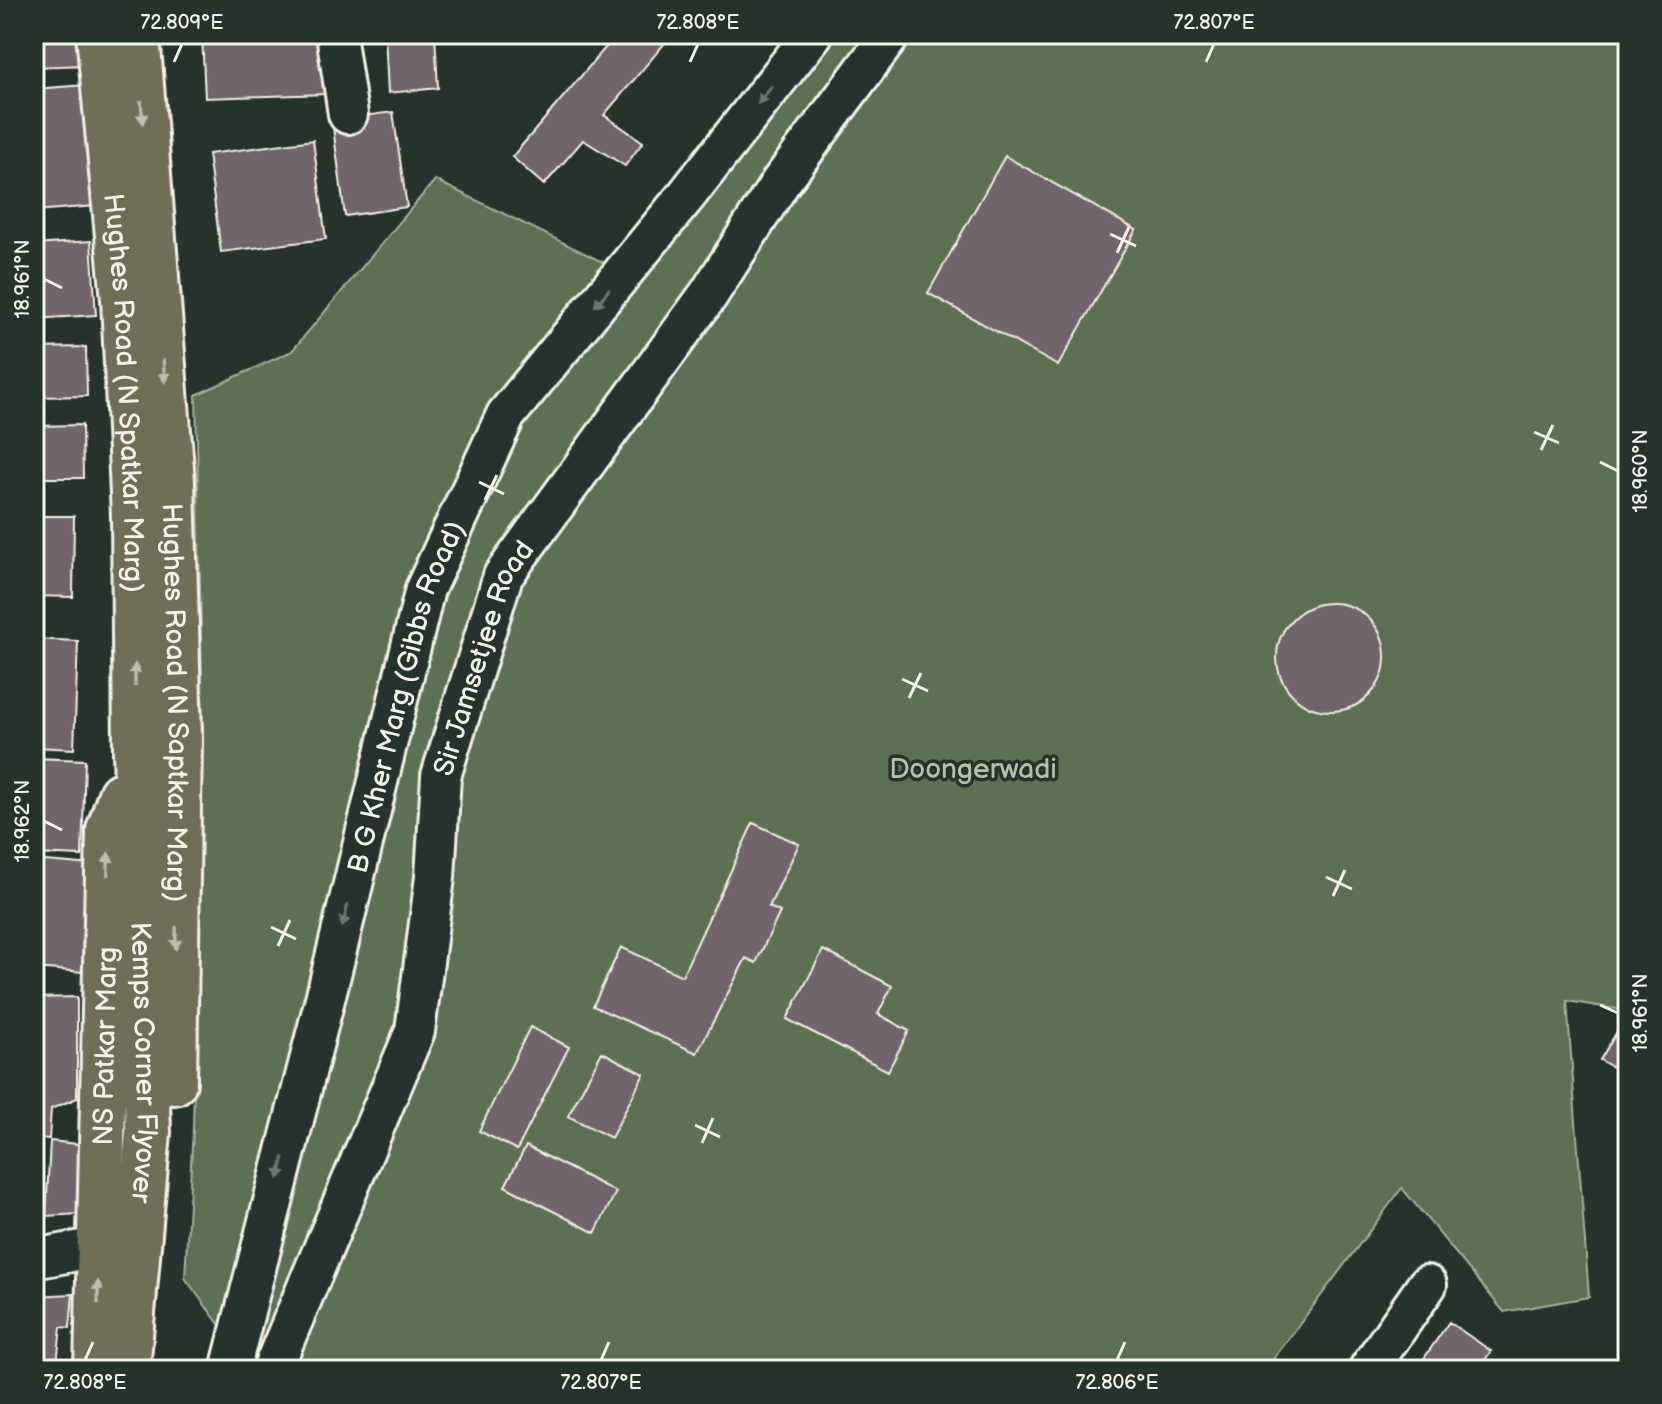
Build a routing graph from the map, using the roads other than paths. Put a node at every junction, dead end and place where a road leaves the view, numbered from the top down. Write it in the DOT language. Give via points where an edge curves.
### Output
graph roads {
  1 [pos="99,34"];
  2 [pos="137,34"];
  3 [pos="336,34"];
  4 [pos="813,34"];
  5 [pos="891,34"];
  6 [pos="348,114"];
  7 [pos="136,753"];
  8 [pos="98,1247"];
  9 [pos="36,1256"];
  10 [pos="1427,1285"];
  11 [pos="97,1370"];
  12 [pos="127,1370"];
  13 [pos="152,1370"];
  14 [pos="230,1370"];
  15 [pos="272,1370"];
  16 [pos="1368,1370"];
  7 -- 1 [label="main road, Hughes Road (N Spatkar Marg), one-way" via="134,516 124,300"];
  2 -- 13 [label="main road, Hughes Road (N Saptkar Marg), one-way" via="172,481 179,739 173,1131"];
  3 -- 6 [label="street"];
  4 -- 14 [label="street, B G Kher Marg (Gibbs Road), one-way" via="506,415 425,589"];
  5 -- 15 [label="street, Sir Jamsetjee Road" via="503,576 441,776 435,877 415,1031"];
  8 -- 7 [label="main road, NS Patkar Marg, one-way" via="109,830"];
  7 -- 12 [label="main road, Kemps Corner Flyover" via="148,1132"];
  8 -- 9 [label="street"];
  11 -- 8 [label="main road, NS Patkar Marg, one-way"];
  10 -- 16 [label="street"];
}
